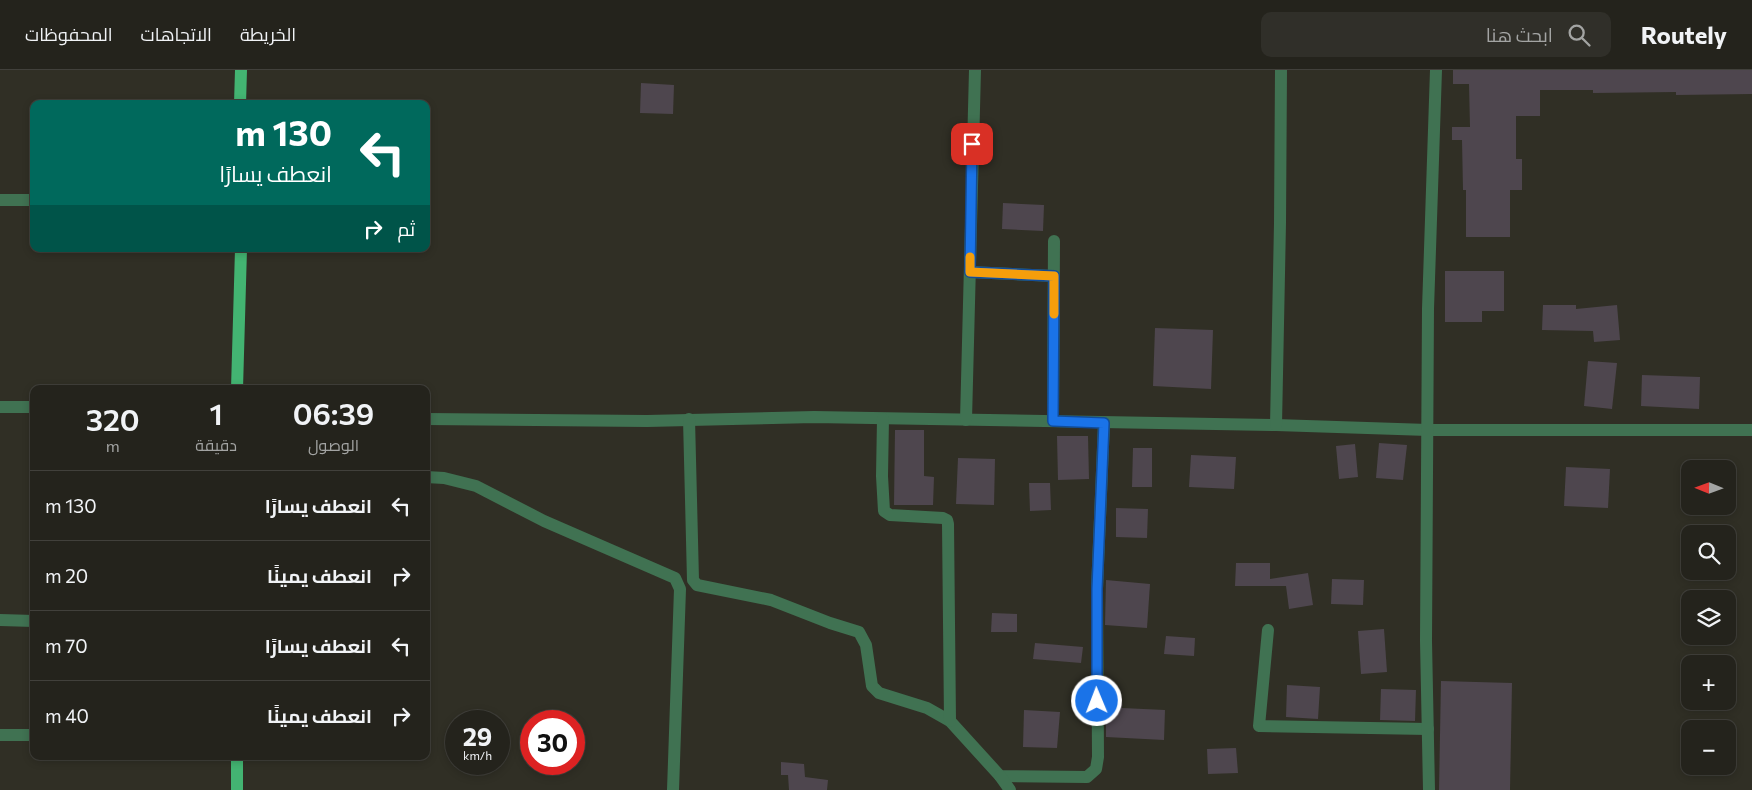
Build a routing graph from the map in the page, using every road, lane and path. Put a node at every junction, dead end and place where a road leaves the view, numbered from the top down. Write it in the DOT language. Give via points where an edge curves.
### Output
graph roads {
  1 [pos="241,70"];
  2 [pos="975,70"];
  3 [pos="1281,70"];
  4 [pos="1436,70"];
  5 [pos="240,100"];
  6 [pos="0,200"];
  7 [pos="30,200"];
  8 [pos="1054,241"];
  9 [pos="241,252"];
  10 [pos="970,272"];
  11 [pos="1054,276"];
  12 [pos="237,385"];
  13 [pos="0,406"];
  14 [pos="30,408"];
  15 [pos="430,419"];
  16 [pos="689,419"];
  17 [pos="883,419"];
  18 [pos="966,420"];
  19 [pos="1053,421"];
  20 [pos="1104,423"];
  21 [pos="1276,425"];
  22 [pos="1428,430"];
  23 [pos="1752,430"];
  24 [pos="430,477"];
  25 [pos="0,620"];
  26 [pos="30,621"];
  27 [pos="1268,630"];
  28 [pos="950,721"];
  29 [pos="1428,730"];
  30 [pos="0,735"];
  31 [pos="30,735"];
  32 [pos="237,760"];
  33 [pos="1000,776"];
  34 [pos="237,790"];
  35 [pos="673,790"];
  36 [pos="1010,790"];
  37 [pos="1429,790"];
  1 -- 5 [label="main road"];
  2 -- 10 [label="street"];
  3 -- 21 [label="street"];
  4 -- 22 [label="street" via="1428,309"];
  6 -- 7 [label="street"];
  8 -- 11 [label="street"];
  9 -- 12 [label="main road"];
  10 -- 11 [label="street"];
  10 -- 18 [label="street"];
  11 -- 19 [label="street"];
  13 -- 14 [label="street"];
  15 -- 16 [label="street"];
  16 -- 17 [label="street"];
  16 -- 28 [label="street" via="693,580 697,585 771,600 859,632 866,645 872,686 879,694 927,708"];
  17 -- 18 [label="street"];
  17 -- 28 [label="street" via="884,511 890,515 943,518 948,524"];
  18 -- 19 [label="street"];
  19 -- 20 [label="street"];
  20 -- 21 [label="street"];
  20 -- 33 [label="street" via="1097,589 1096,769 1087,777"];
  21 -- 22 [label="street"];
  22 -- 23 [label="street"];
  22 -- 29 [label="street"];
  24 -- 35 [label="street" via="476,486 544,521 675,578 680,589"];
  25 -- 26 [label="street"];
  27 -- 29 [label="street" via="1259,726"];
  28 -- 33 [label="street"];
  29 -- 37 [label="street"];
  30 -- 31 [label="street"];
  32 -- 34 [label="main road"];
  33 -- 36 [label="street"];
}
